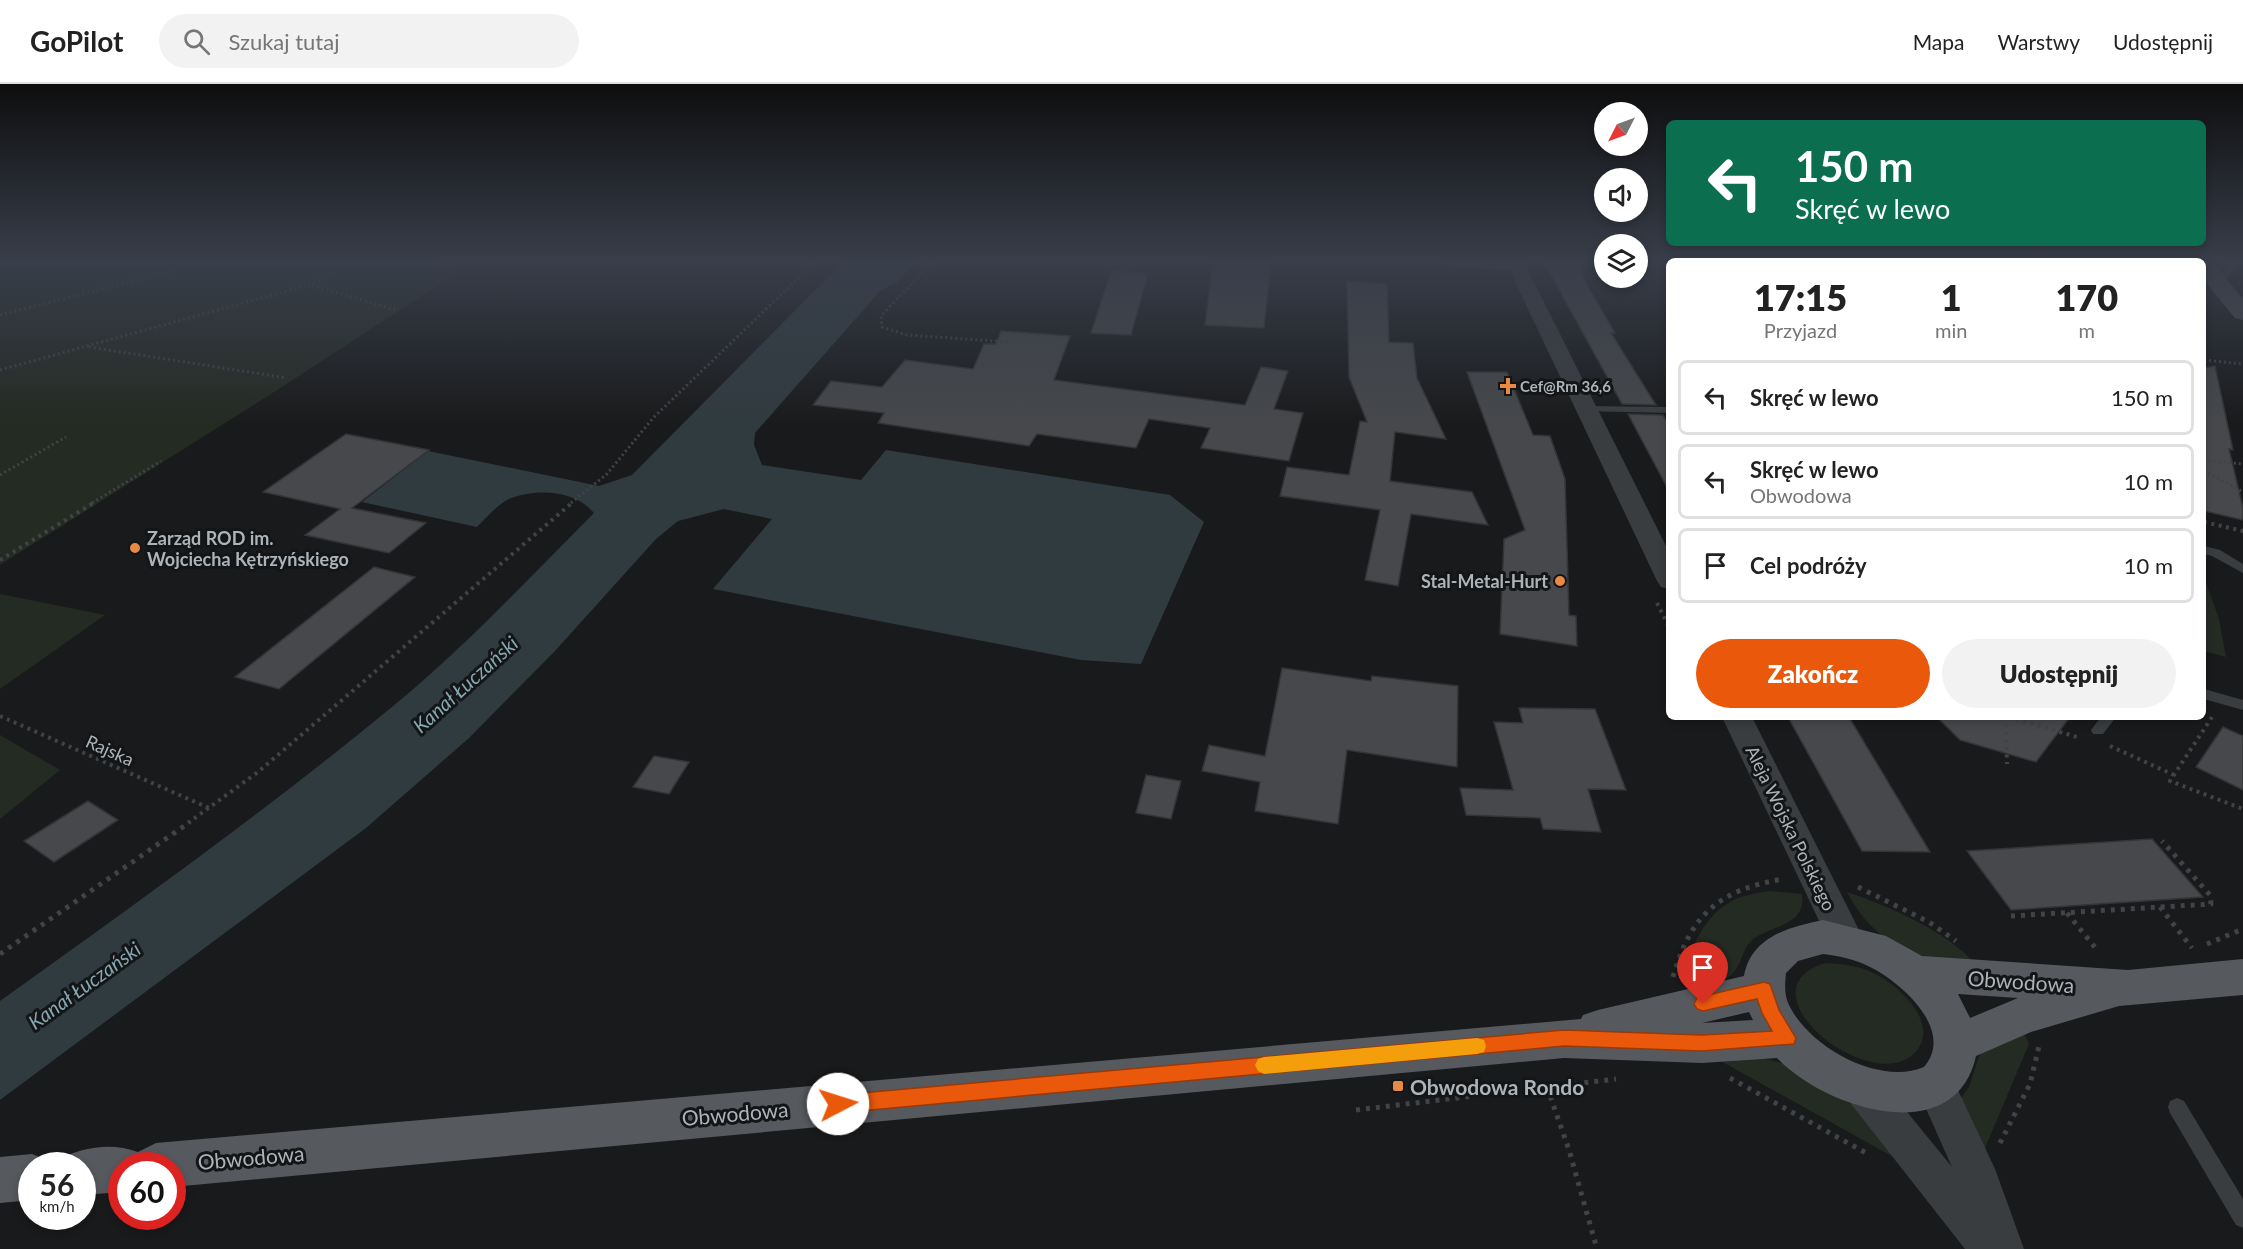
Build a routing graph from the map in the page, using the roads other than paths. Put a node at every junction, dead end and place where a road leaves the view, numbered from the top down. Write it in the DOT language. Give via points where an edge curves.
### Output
graph roads {
  1 [pos="1541,316"];
  2 [pos="1585,409"];
  3 [pos="1666,410"];
  4 [pos="2206,551"];
  5 [pos="2241,565"];
  6 [pos="1666,573"];
  7 [pos="2206,695"];
  8 [pos="2243,705"];
  9 [pos="1738,720"];
  10 [pos="2106,720"];
  11 [pos="2098,730"];
  12 [pos="1846,940"];
  13 [pos="1914,973"];
  14 [pos="2116,973"];
  15 [pos="2243,977"];
  16 [pos="1764,990"];
  17 [pos="1564,1038"];
  18 [pos="1787,1038"];
  19 [pos="1957,1044"];
  20 [pos="1935,1084"];
  21 [pos="1862,1087"];
  22 [pos="2177,1107"];
  23 [pos="186,1162"];
  24 [pos="18,1178"];
  25 [pos="0,1180"];
  26 [pos="2243,1218"];
  27 [pos="1992,1249"];
  28 [pos="2002,1249"];
  1 -- 2 [label="street"];
  2 -- 3 [label="lane"];
  2 -- 6 [label="street"];
  4 -- 5 [label="lane"];
  7 -- 8 [label="lane"];
  9 -- 12 [label="street, Aleja Wojska Polskiego"];
  10 -- 11 [label="lane"];
  12 -- 13 [label="main road" via="1881,952"];
  12 -- 16 [label="main road" via="1802,939 1785,946 1772,957 1765,972"];
  13 -- 14 [label="main road, Obwodowa"];
  13 -- 19 [label="main road" via="1945,1007"];
  14 -- 15 [label="main road, Obwodowa"];
  14 -- 19 [label="main road, Obwodowa"];
  16 -- 17 [label="main road, Obwodowa"];
  16 -- 18 [label="main road" via="1771,1013"];
  17 -- 18 [label="main road, Obwodowa" via="1702,1043"];
  17 -- 23 [label="main road, Obwodowa"];
  18 -- 21 [label="main road" via="1821,1067"];
  19 -- 20 [label="main road" via="1952,1067"];
  20 -- 21 [label="main road" via="1903,1093"];
  20 -- 28 [label="street" via="1974,1169"];
  21 -- 27 [label="street"];
  22 -- 26 [label="lane"];
  24 -- 25 [label="main road"];
}
